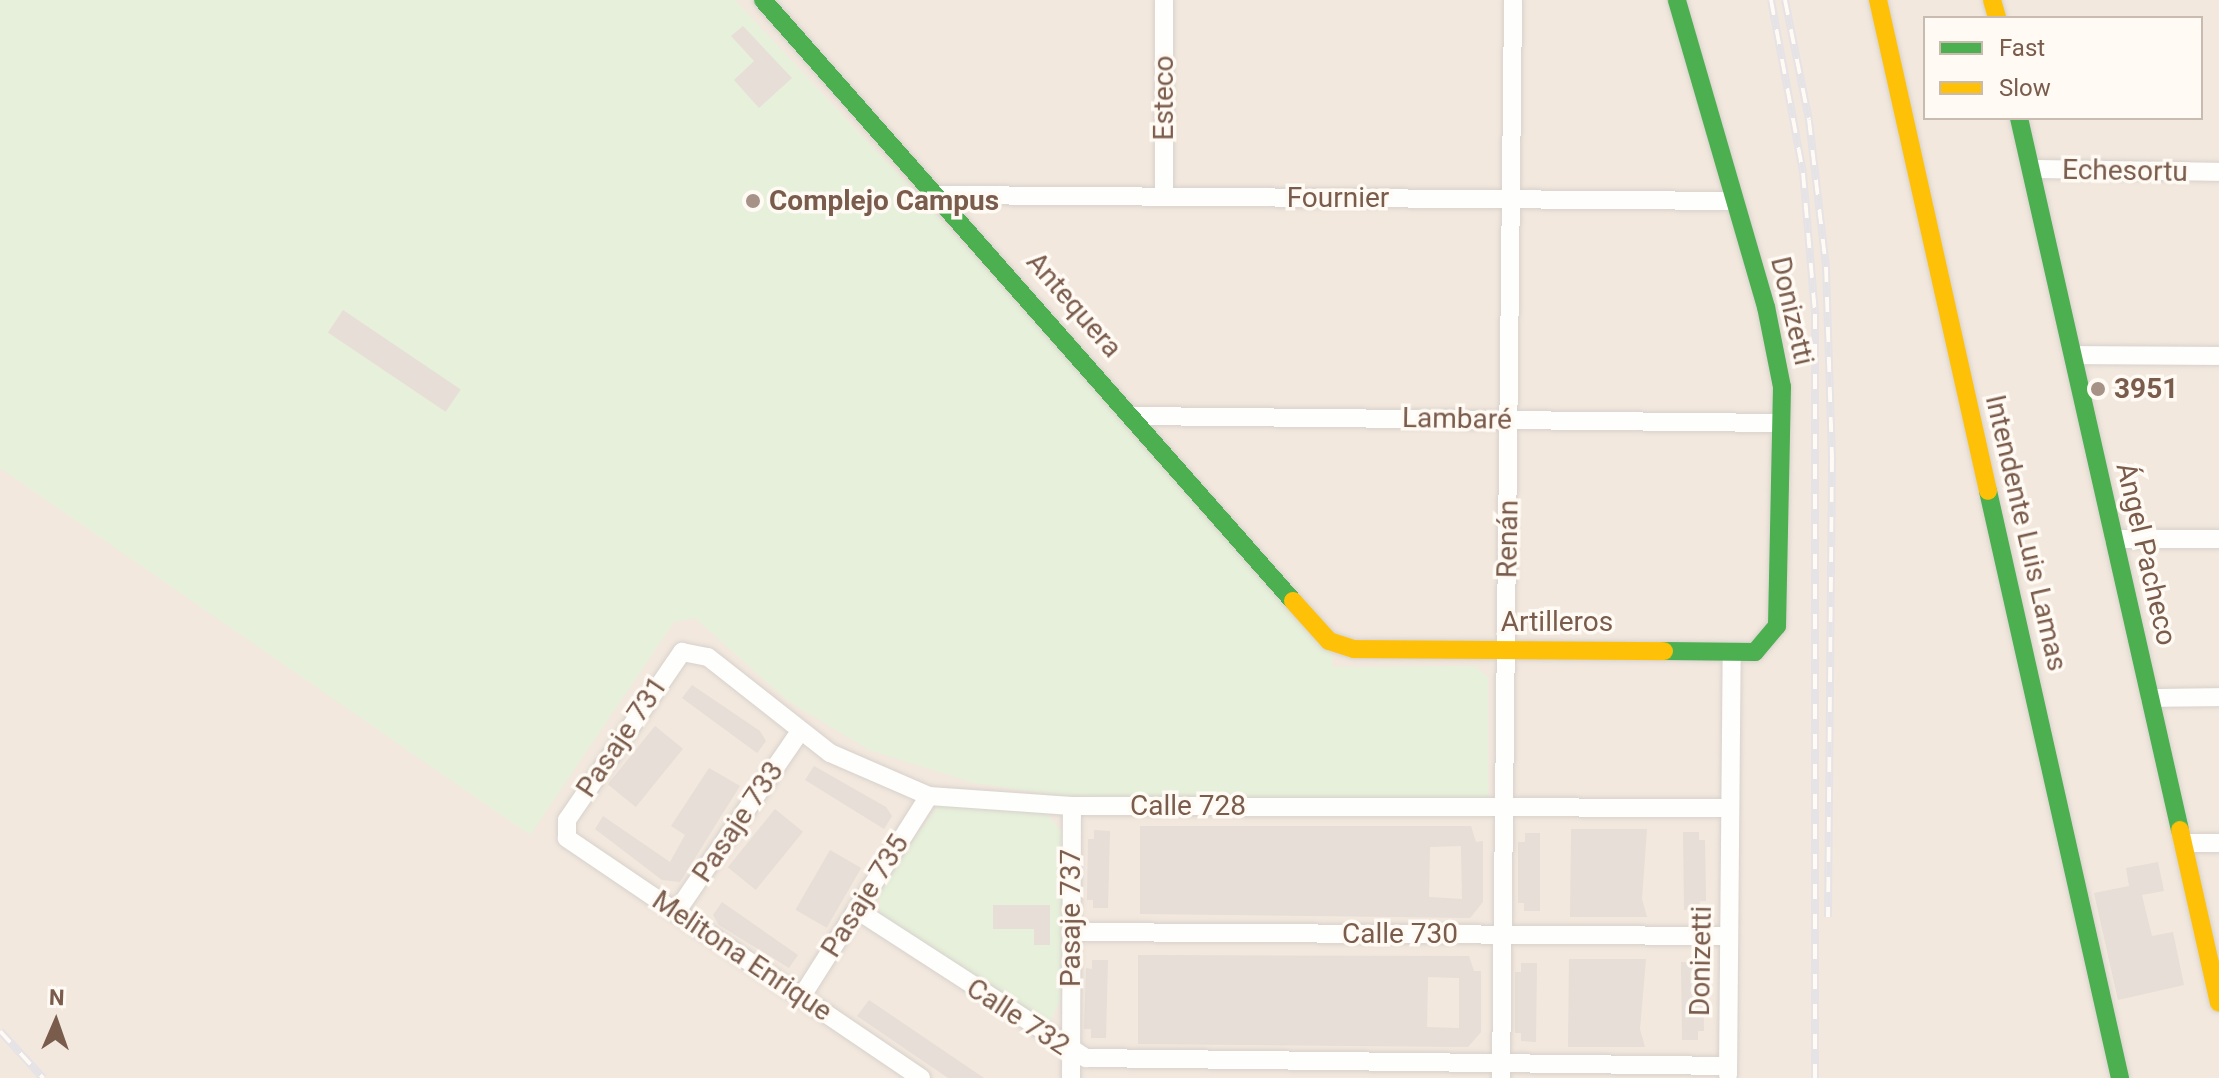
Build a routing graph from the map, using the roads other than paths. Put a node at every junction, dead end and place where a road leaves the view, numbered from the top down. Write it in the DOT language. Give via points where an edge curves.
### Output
graph roads {
  1 [pos="763,0"];
  2 [pos="1164,0"];
  3 [pos="1513,0"];
  4 [pos="1677,0"];
  5 [pos="1878,0"];
  6 [pos="2019,120"];
  7 [pos="2031,169"];
  8 [pos="2219,172"];
  9 [pos="941,195"];
  10 [pos="1164,197"];
  11 [pos="1512,200"];
  12 [pos="1735,201"];
  13 [pos="2073,355"];
  14 [pos="2219,356"];
  15 [pos="1134,416"];
  16 [pos="1509,420"];
  17 [pos="1780,423"];
  18 [pos="2114,539"];
  19 [pos="2219,539"];
  20 [pos="1769,643"];
  21 [pos="1342,647"];
  22 [pos="690,650"];
  23 [pos="1507,650"];
  24 [pos="1732,652"];
  25 [pos="2219,697"];
  26 [pos="2150,698"];
  27 [pos="799,733"];
  28 [pos="929,796"];
  29 [pos="1072,806"];
  30 [pos="1505,808"];
  31 [pos="1730,808"];
  32 [pos="565,832"];
  33 [pos="2183,843"];
  34 [pos="2219,843"];
  35 [pos="857,910"];
  36 [pos="677,911"];
  37 [pos="1071,932"];
  38 [pos="1503,935"];
  39 [pos="1729,936"];
  40 [pos="2218,993"];
  41 [pos="802,996"];
  42 [pos="1071,1053"];
  43 [pos="1501,1071"];
  44 [pos="1728,1072"];
  45 [pos="921,1078"];
  46 [pos="1071,1078"];
  47 [pos="2120,1078"];
  1 -- 9 [label="main road, Antequera"];
  2 -- 10 [label="street, Esteco"];
  3 -- 11 [label="street, Renán"];
  4 -- 12 [label="main road, Donizetti"];
  5 -- 47 [label="main road, Intendente Luis Lamas"];
  6 -- 7 [label="main road, Ángel Pacheco"];
  7 -- 8 [label="street, Echesortu"];
  7 -- 13 [label="main road, Ángel Pacheco"];
  9 -- 10 [label="street, Fournier"];
  9 -- 15 [label="main road, Antequera"];
  10 -- 11 [label="street, Fournier"];
  11 -- 12 [label="street, Fournier"];
  11 -- 16 [label="street, Renán"];
  12 -- 17 [label="main road, Donizetti" via="1766,307 1782,387"];
  13 -- 14 [label="street"];
  13 -- 18 [label="main road, Ángel Pacheco"];
  15 -- 16 [label="street, Lambaré"];
  15 -- 21 [label="main road, Antequera" via="1329,641"];
  16 -- 17 [label="street, Lambaré"];
  16 -- 23 [label="street, Renán"];
  17 -- 20 [label="main road, Donizetti" via="1777,626"];
  18 -- 19 [label="street"];
  18 -- 26 [label="main road, Ángel Pacheco"];
  20 -- 24 [label="main road, Artilleros" via="1755,652"];
  21 -- 23 [label="main road, Artilleros"];
  22 -- 27 [label="street, Calle 728" via="708,657"];
  22 -- 32 [label="street, Pasaje 731" via="675,658 567,820"];
  23 -- 24 [label="main road, Artilleros"];
  23 -- 30 [label="street, Renán"];
  24 -- 31 [label="street, Donizetti"];
  25 -- 26 [label="street"];
  26 -- 33 [label="main road, Ángel Pacheco"];
  27 -- 28 [label="street, Calle 728" via="873,776"];
  27 -- 36 [label="street, Pasaje 733"];
  28 -- 29 [label="street, Calle 728"];
  28 -- 35 [label="street, Pasaje 735"];
  29 -- 30 [label="street, Calle 728"];
  29 -- 37 [label="street, Pasaje 737"];
  30 -- 31 [label="street, Calle 728"];
  30 -- 38 [label="street, Renán"];
  31 -- 39 [label="street, Donizetti"];
  32 -- 36 [label="street, Melitona Enrique"];
  33 -- 34 [label="street"];
  33 -- 40 [label="main road, Ángel Pacheco"];
  35 -- 41 [label="street, Pasaje 735"];
  35 -- 42 [label="street, Calle 732"];
  36 -- 41 [label="street, Melitona Enrique"];
  37 -- 38 [label="street, Calle 730"];
  37 -- 42 [label="street, Pasaje 737"];
  38 -- 39 [label="street, Calle 730"];
  38 -- 43 [label="street, Renán"];
  39 -- 44 [label="street, Donizetti"];
  41 -- 45 [label="street, Melitona Enrique"];
  42 -- 43 [label="street, Calle 732" via="1105,1061"];
  42 -- 46 [label="street, Pasaje 737"];
  43 -- 44 [label="street, Calle 732"];
}
